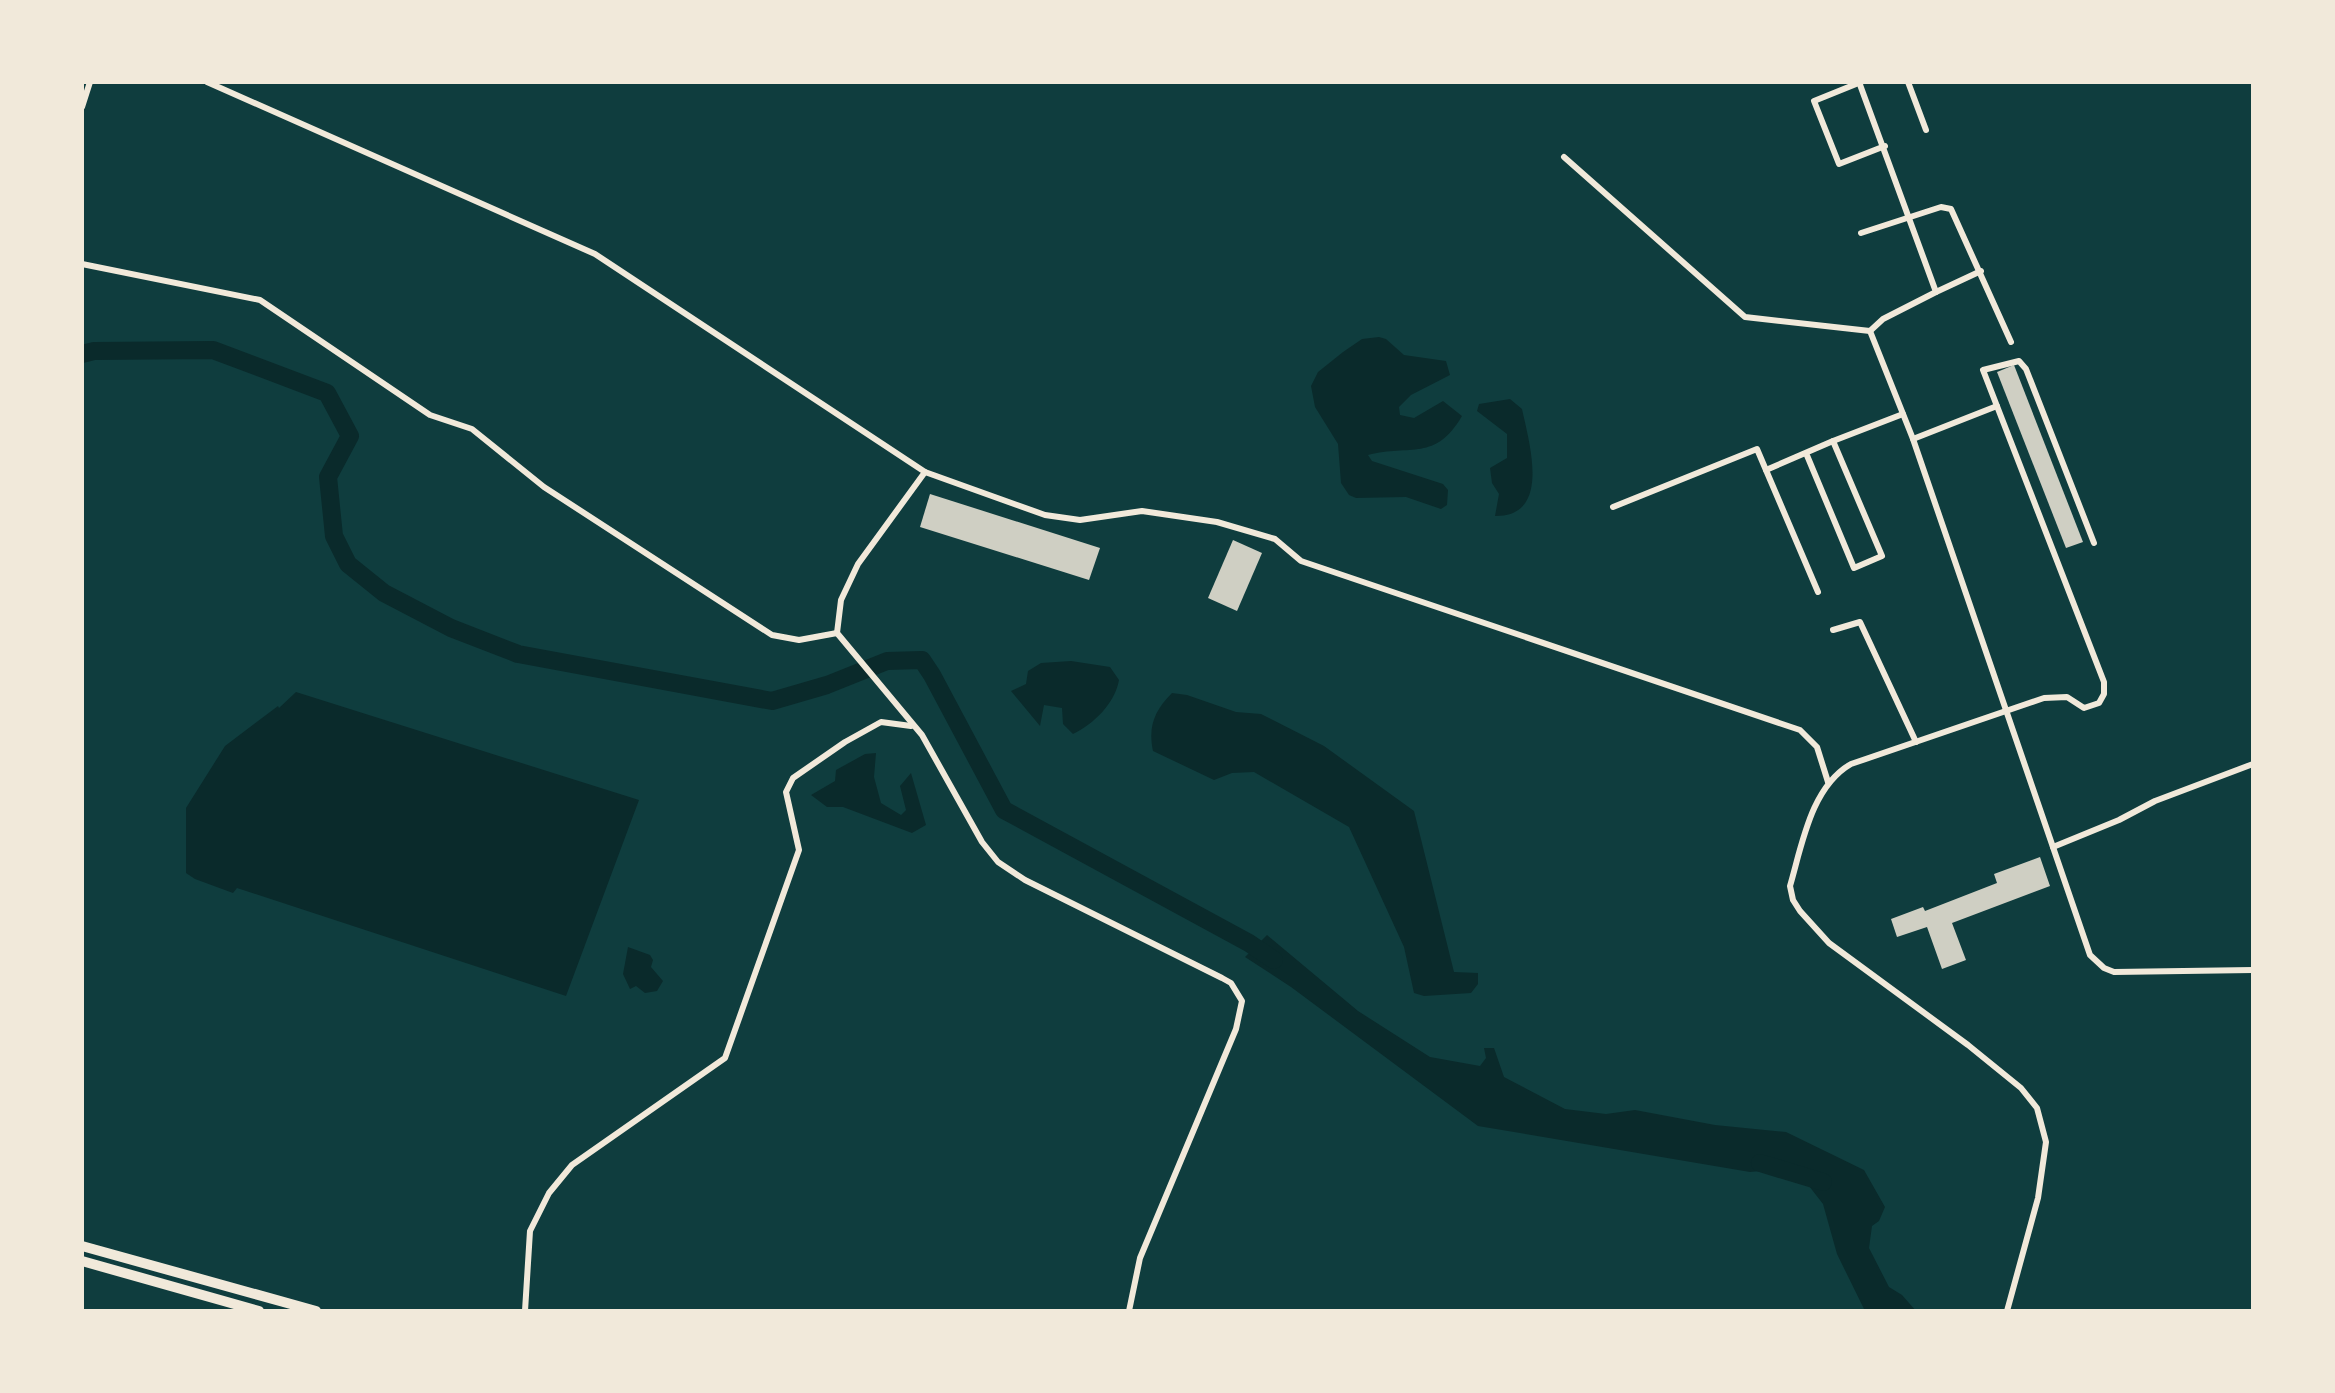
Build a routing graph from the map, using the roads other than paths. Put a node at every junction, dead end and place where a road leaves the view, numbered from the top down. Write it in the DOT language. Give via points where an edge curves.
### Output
graph roads {
  1 [pos="90,82"];
  2 [pos="207,82"];
  3 [pos="1908,82"];
  4 [pos="1859,83"];
  5 [pos="82,107"];
  6 [pos="1926,130"];
  7 [pos="1885,146"];
  8 [pos="1564,157"];
  9 [pos="1910,218"];
  10 [pos="1861,233"];
  11 [pos="82,264"];
  12 [pos="1981,271"];
  13 [pos="1937,292"];
  14 [pos="1870,331"];
  15 [pos="2011,342"];
  16 [pos="1997,406"];
  17 [pos="1903,414"];
  18 [pos="1913,439"];
  19 [pos="1833,441"];
  20 [pos="1806,453"];
  21 [pos="1766,470"];
  22 [pos="925,472"];
  23 [pos="1613,508"];
  24 [pos="2094,543"];
  25 [pos="1818,592"];
  26 [pos="1833,630"];
  27 [pos="837,633"];
  28 [pos="2008,712"];
  29 [pos="911,724"];
  30 [pos="1916,742"];
  31 [pos="2253,764"];
  32 [pos="1828,782"];
  33 [pos="2053,847"];
  34 [pos="2253,970"];
  35 [pos="82,1246"];
  36 [pos="82,1261"];
  37 [pos="2008,1310"];
  38 [pos="259,1311"];
  39 [pos="316,1311"];
  40 [pos="525,1311"];
  41 [pos="1129,1311"];
  1 -- 5 [label="street"];
  2 -- 22 [label="street" via="595,254"];
  3 -- 6 [label="street"];
  4 -- 7 [label="street"];
  4 -- 7 [label="street" via="1814,101 1839,164"];
  7 -- 9 [label="street"];
  8 -- 14 [label="street" via="1745,317"];
  9 -- 10 [label="street"];
  9 -- 12 [label="street" via="1941,207 1951,209"];
  9 -- 13 [label="street"];
  11 -- 27 [label="street" via="260,300 430,415 472,429 544,487 772,635 799,640"];
  12 -- 13 [label="street"];
  12 -- 15 [label="street"];
  13 -- 14 [label="street" via="1883,319"];
  14 -- 17 [label="street"];
  16 -- 18 [label="street"];
  16 -- 24 [label="street" via="1983,370 2019,361"];
  16 -- 28 [label="street" via="2104,682 2099,703 2084,708 2067,697 2044,698"];
  17 -- 18 [label="street"];
  17 -- 19 [label="street"];
  18 -- 28 [label="street"];
  19 -- 20 [label="street"];
  19 -- 20 [label="street" via="1882,556 1854,568"];
  20 -- 21 [label="street"];
  21 -- 23 [label="street" via="1757,449"];
  21 -- 25 [label="street"];
  22 -- 27 [label="street" via="858,564 841,600"];
  22 -- 32 [label="street" via="1045,515 1080,520 1142,511 1217,522 1275,539 1301,561 1800,730 1817,747"];
  26 -- 30 [label="street" via="1860,622"];
  27 -- 29 [label="street"];
  28 -- 30 [label="street"];
  28 -- 33 [label="street"];
  29 -- 40 [label="street" via="881,722 793,778 786,792 799,850 725,1058 582,1157 549,1193 530,1231"];
  29 -- 41 [label="street" via="998,862 1025,880 1223,978 1242,1001 1236,1028 1140,1258"];
  30 -- 32 [label="street" via="1851,764"];
  31 -- 33 [label="street"];
  32 -- 37 [label="street" via="1802,842 1790,886 1793,900 1829,943 2021,1088 2041,1118 2046,1142 2038,1198"];
  33 -- 34 [label="street" via="2086,947 2104,968 2114,972"];
  35 -- 39 [label="highway"];
  36 -- 38 [label="highway"];
}
